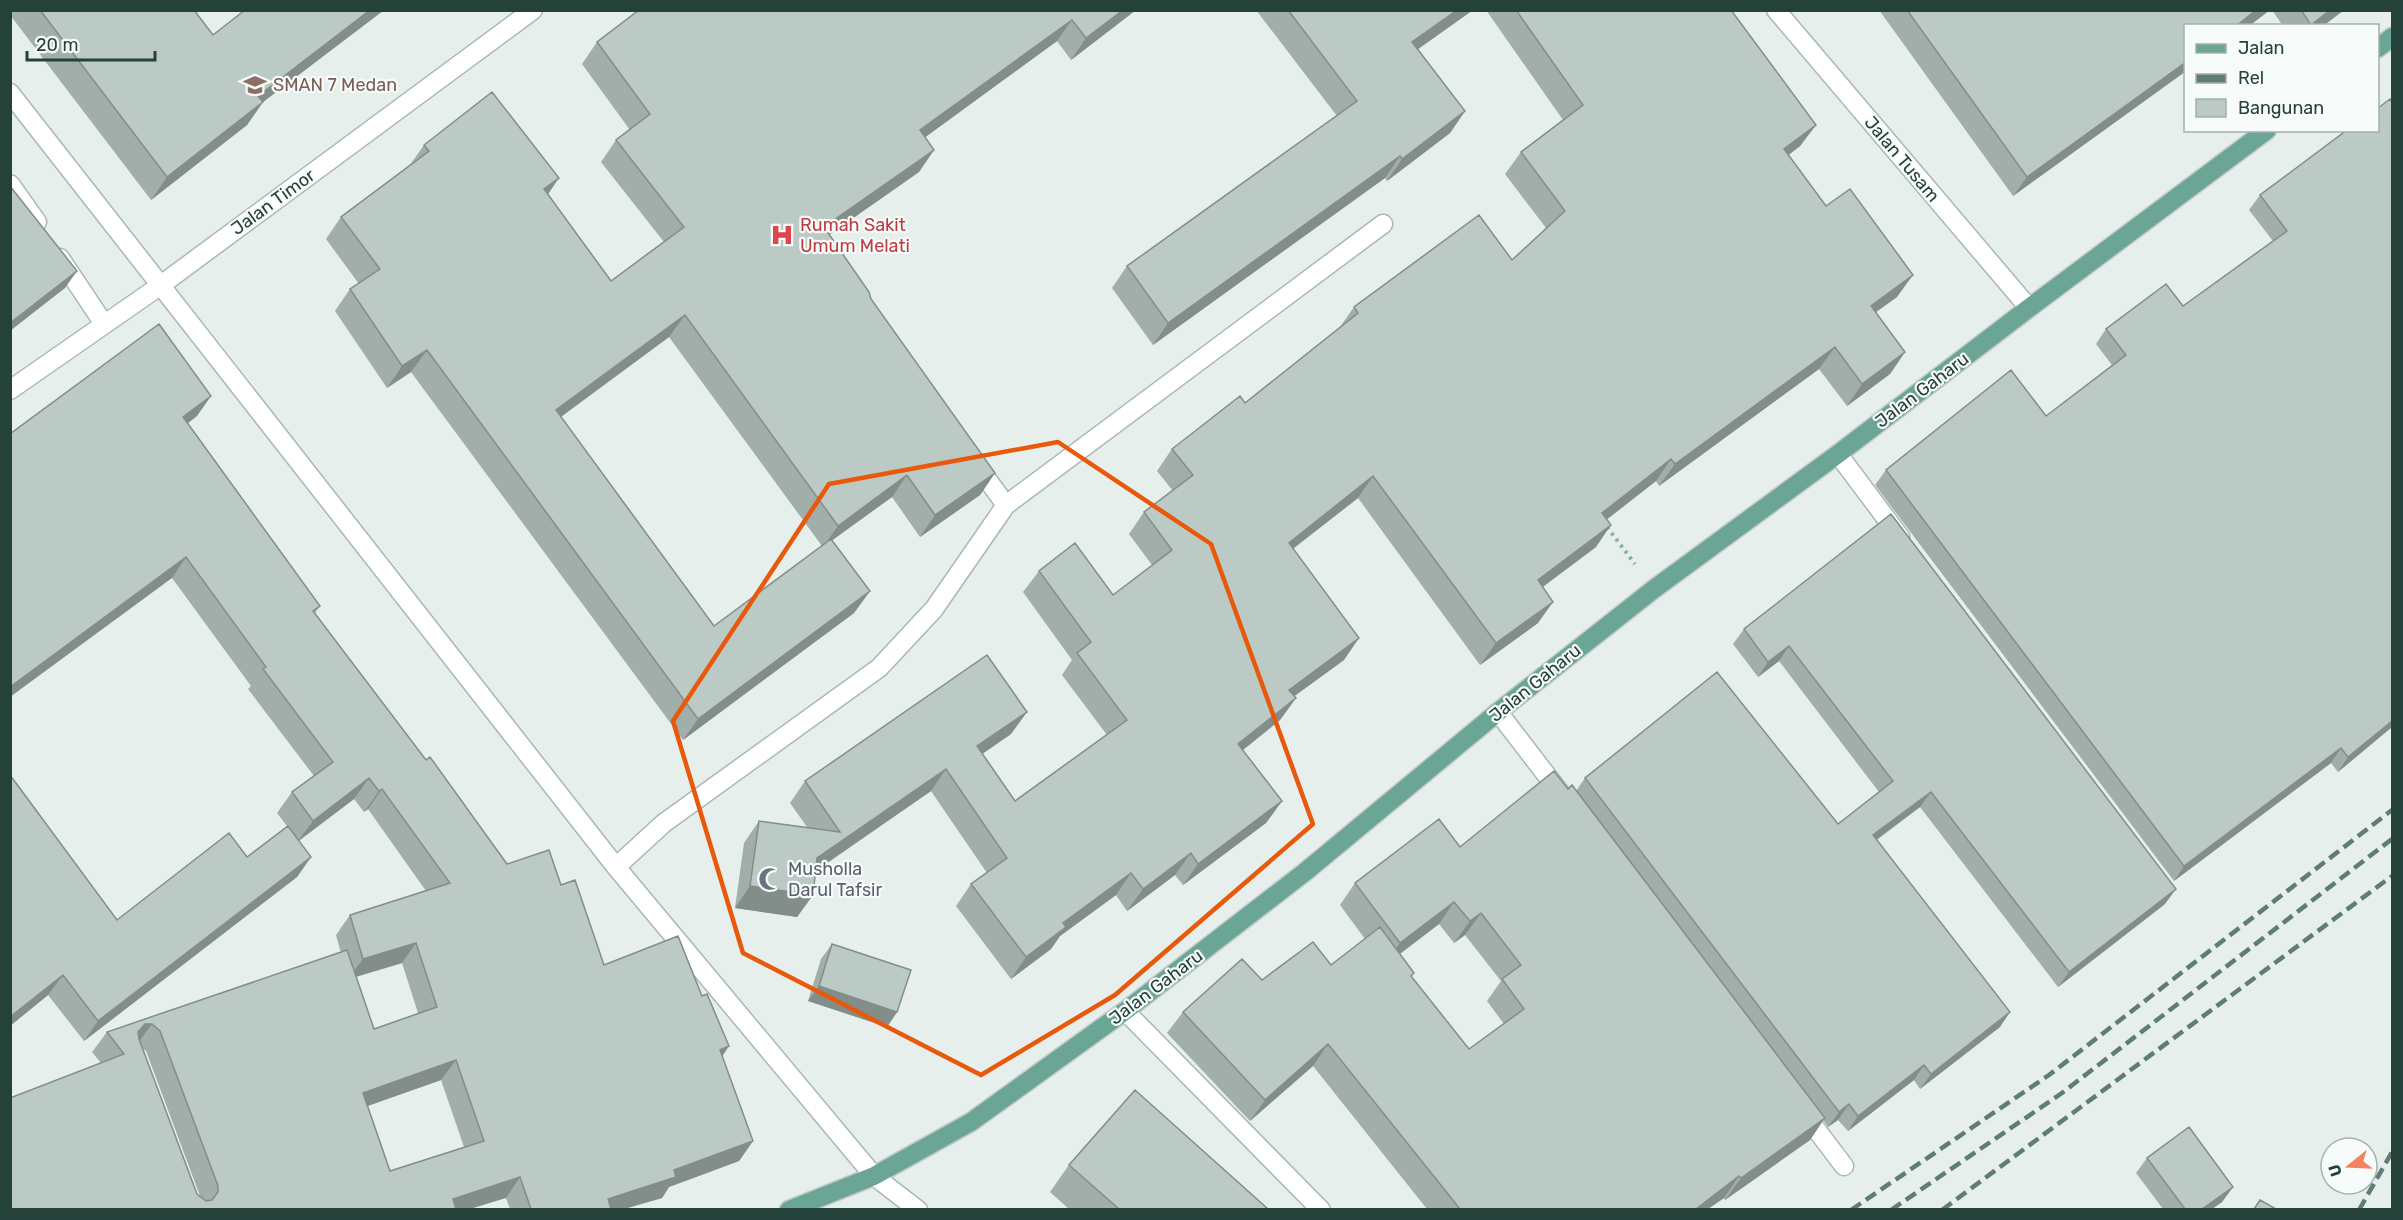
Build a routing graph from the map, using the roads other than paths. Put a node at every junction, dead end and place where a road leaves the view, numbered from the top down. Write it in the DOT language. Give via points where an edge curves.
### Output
graph roads {
  1 [pos="533,10"];
  2 [pos="1776,10"];
  3 [pos="2392,36"];
  4 [pos="2379,47"];
  5 [pos="10,93"];
  6 [pos="2264,132"];
  7 [pos="10,184"];
  8 [pos="1383,224"];
  9 [pos="160,285"];
  10 [pos="2029,308"];
  11 [pos="104,324"];
  12 [pos="10,390"];
  13 [pos="964,448"];
  14 [pos="1838,454"];
  15 [pos="1006,505"];
  16 [pos="1910,550"];
  17 [pos="1498,712"];
  18 [pos="1570,807"];
  19 [pos="616,867"];
  20 [pos="1125,1011"];
  21 [pos="1794,1100"];
  22 [pos="1844,1167"];
  23 [pos="874,1176"];
  24 [pos="789,1209"];
  25 [pos="918,1209"];
  26 [pos="1321,1209"];
  1 -- 9 [label="street, Jalan Timor"];
  2 -- 10 [label="street, Jalan Tusam"];
  3 -- 4 [label="main road"];
  5 -- 9 [label="street"];
  6 -- 10 [label="main road, Jalan Gaharu"];
  7 -- 11 [label="street"];
  8 -- 15 [label="street"];
  9 -- 11 [label="street, Jalan Timor"];
  9 -- 19 [label="street"];
  10 -- 14 [label="main road, Jalan Gaharu"];
  11 -- 12 [label="street, Jalan Timor"];
  13 -- 15 [label="street"];
  14 -- 16 [label="street"];
  14 -- 17 [label="main road, Jalan Gaharu" via="1653,589"];
  15 -- 19 [label="street" via="934,609 879,668 664,822"];
  17 -- 18 [label="street"];
  17 -- 20 [label="main road, Jalan Gaharu" via="1305,872"];
  19 -- 23 [label="street"];
  20 -- 23 [label="main road, Jalan Gaharu" via="971,1122"];
  20 -- 26 [label="street"];
  21 -- 22 [label="street"];
  23 -- 24 [label="main road, Jalan Gaharu"];
  23 -- 25 [label="street"];
}
